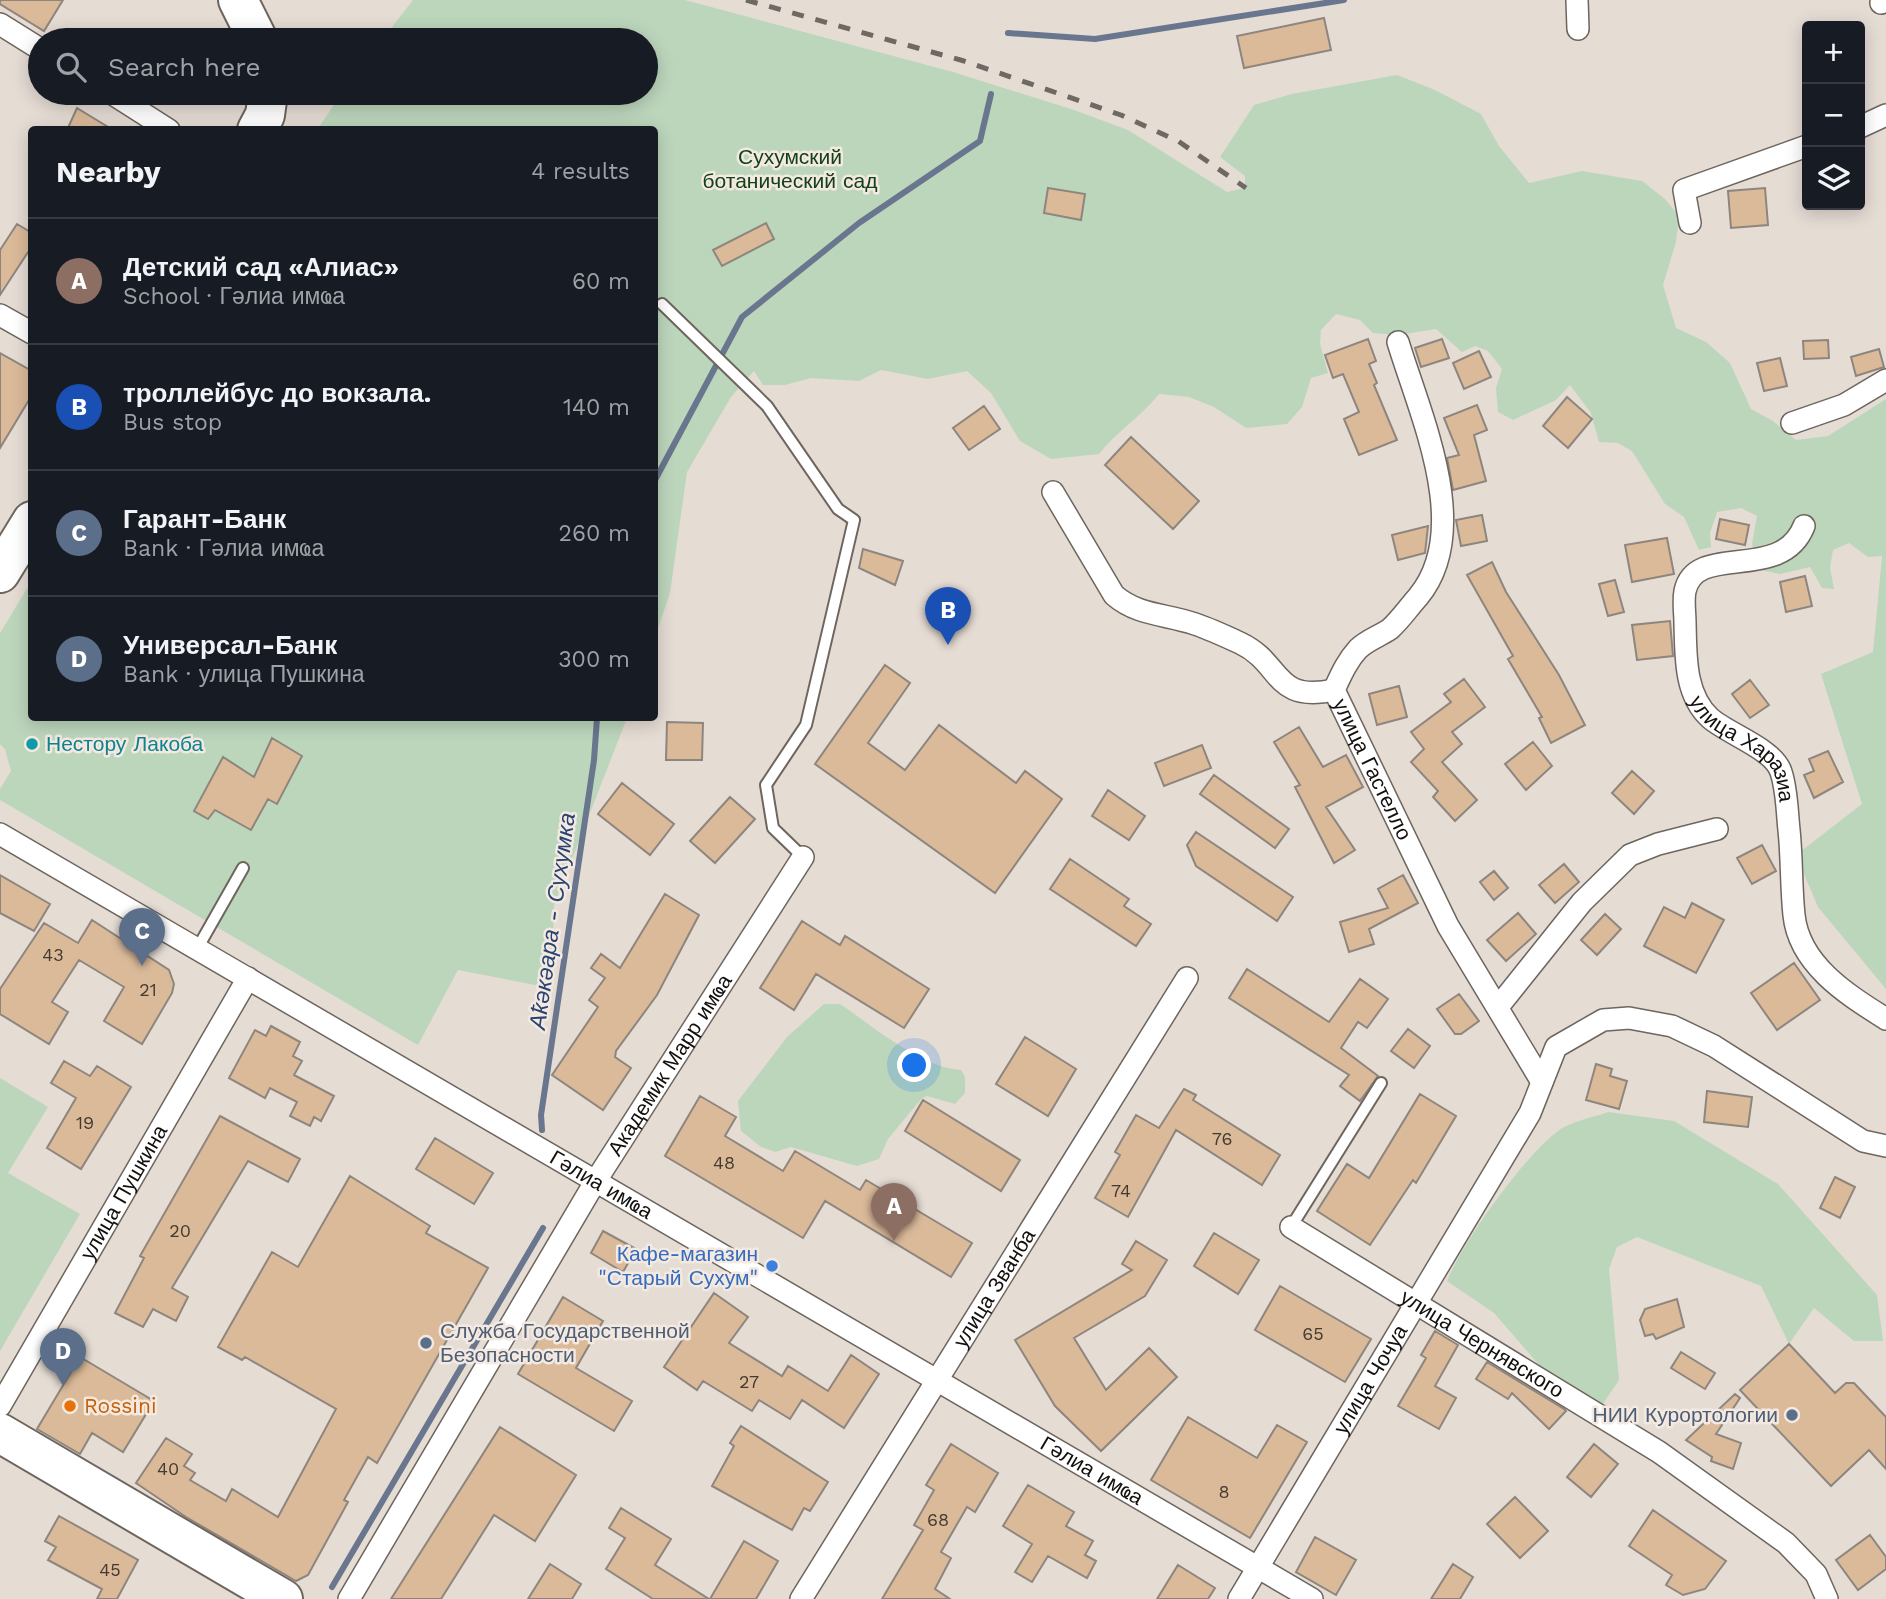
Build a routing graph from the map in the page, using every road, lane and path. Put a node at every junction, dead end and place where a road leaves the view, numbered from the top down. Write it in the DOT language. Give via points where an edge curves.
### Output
graph roads {
  1 [pos="238,0"];
  2 [pos="1577,0"];
  3 [pos="0,24"];
  4 [pos="252,28"];
  5 [pos="1578,29"];
  6 [pos="28,42"];
  7 [pos="130,105"];
  8 [pos="266,105"];
  9 [pos="1886,115"];
  10 [pos="1865,125"];
  11 [pos="163,126"];
  12 [pos="259,126"];
  13 [pos="1804,147"];
  14 [pos="1690,223"];
  15 [pos="662,304"];
  16 [pos="0,315"];
  17 [pos="28,331"];
  18 [pos="1398,342"];
  19 [pos="1886,380"];
  20 [pos="1792,423"];
  21 [pos="1053,492"];
  22 [pos="1804,526"];
  23 [pos="28,528"];
  24 [pos="0,573"];
  25 [pos="1334,690"];
  26 [pos="1717,829"];
  27 [pos="0,834"];
  28 [pos="803,857"];
  29 [pos="243,868"];
  30 [pos="197,949"];
  31 [pos="248,978"];
  32 [pos="1187,978"];
  33 [pos="1498,1007"];
  34 [pos="1886,1019"];
  35 [pos="1542,1082"];
  36 [pos="1381,1083"];
  37 [pos="1886,1146"];
  38 [pos="595,1182"];
  39 [pos="1291,1227"];
  40 [pos="1416,1302"];
  41 [pos="937,1380"];
  42 [pos="0,1406"];
  43 [pos="0,1433"];
  44 [pos="1258,1567"];
  45 [pos="283,1599"];
  46 [pos="349,1599"];
  47 [pos="801,1599"];
  48 [pos="1240,1599"];
  49 [pos="1312,1599"];
  50 [pos="1827,1599"];
  1 -- 4 [label="highway"];
  2 -- 5 [label="street"];
  3 -- 6 [label="street"];
  7 -- 11 [label="street"];
  8 -- 12 [label="highway"];
  9 -- 10 [label="street"];
  13 -- 14 [label="street" via="1684,190"];
  15 -- 28 [label="lane" via="767,406 838,509 854,520 806,725 766,785 773,828"];
  16 -- 17 [label="street"];
  18 -- 25 [label="street, улица Гастелло" via="1438,475 1444,532 1437,566 1420,594 1390,628 1360,648"];
  19 -- 20 [label="street" via="1844,405"];
  21 -- 25 [label="street" via="1114,595 1124,604 1194,623 1243,644 1294,690 1309,695"];
  22 -- 34 [label="street, улица Харазиа" via="1798,542 1783,553 1705,566 1692,573 1684,592 1686,668 1695,698 1709,717 1767,754 1781,769 1794,918 1804,943 1823,974"];
  23 -- 24 [label="highway"];
  25 -- 33 [label="street, улица Гастелло" via="1448,926"];
  26 -- 33 [label="street" via="1630,855 1582,902"];
  27 -- 30 [label="street, Гәлиа имҩа"];
  28 -- 38 [label="street, Академик Марр имҩа"];
  29 -- 30 [label="lane"];
  30 -- 31 [label="street, Гәлиа имҩа"];
  31 -- 38 [label="street, Гәлиа имҩа"];
  31 -- 42 [label="street, улица Пушкина"];
  32 -- 41 [label="street, улица Званба"];
  33 -- 35 [label="street, улица Гастелло"];
  35 -- 37 [label="street, улица Чочуа" via="1556,1047 1603,1020 1629,1018 1672,1026 1714,1046 1863,1142"];
  35 -- 40 [label="street, улица Чочуа" via="1530,1113"];
  36 -- 39 [label="lane"];
  38 -- 41 [label="street, Гәлиа имҩа"];
  38 -- 46 [label="street, Академик Марр имҩа"];
  39 -- 40 [label="street, улица Чернявского"];
  40 -- 44 [label="street, улица Чочуа"];
  40 -- 50 [label="street, улица Чернявского" via="1659,1452 1729,1501 1786,1543 1816,1574"];
  41 -- 44 [label="street, Гәлиа имҩа"];
  41 -- 47 [label="street, улица Званба"];
  43 -- 45 [label="highway"];
  44 -- 48 [label="street, улица Чочуа"];
  44 -- 49 [label="street, Гәлиа имҩа"];
}
